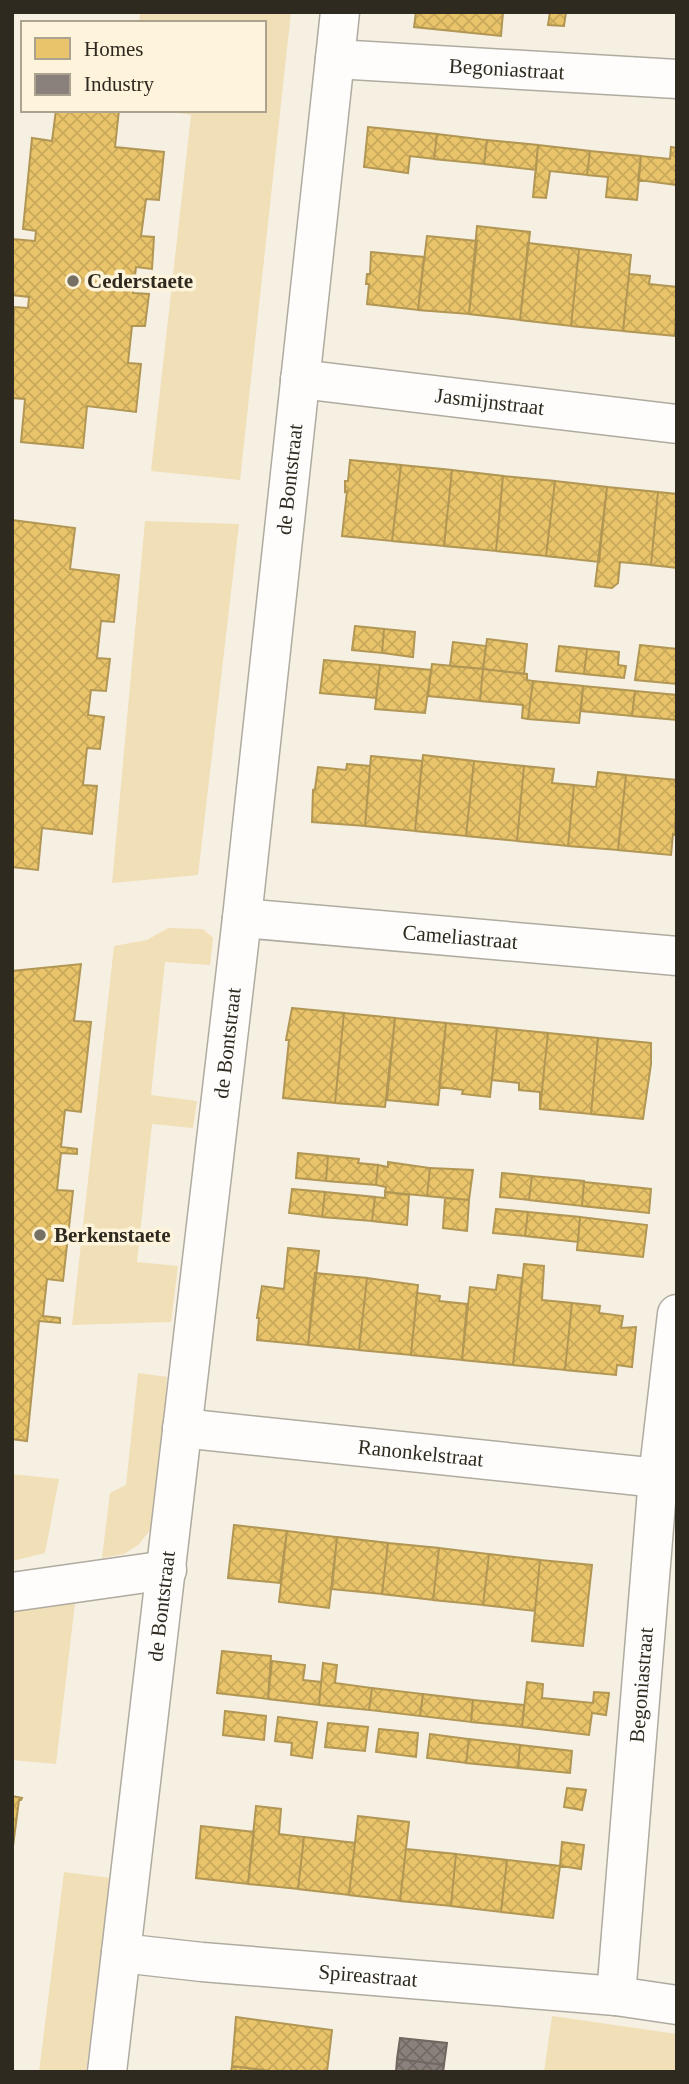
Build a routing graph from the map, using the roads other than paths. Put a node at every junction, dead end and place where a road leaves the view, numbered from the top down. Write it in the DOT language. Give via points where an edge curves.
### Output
graph roads {
  1 [pos="340,12"];
  2 [pos="335,59"];
  3 [pos="677,79"];
  4 [pos="300,379"];
  5 [pos="677,424"];
  6 [pos="242,918"];
  7 [pos="677,956"];
  8 [pos="677,1314"];
  9 [pos="182,1428"];
  10 [pos="658,1478"];
  11 [pos="167,1570"];
  12 [pos="12,1592"];
  13 [pos="121,1953"];
  14 [pos="615,1996"];
  15 [pos="677,2005"];
  16 [pos="107,2072"];
  1 -- 2 [label="street, de Bontstraat"];
  2 -- 3 [label="street, Begoniastraat"];
  2 -- 4 [label="street, de Bontstraat"];
  4 -- 5 [label="street, Jasmijnstraat"];
  4 -- 6 [label="street, de Bontstraat"];
  6 -- 7 [label="street, Cameliastraat"];
  6 -- 9 [label="street, de Bontstraat"];
  8 -- 10 [label="street, Begoniastraat"];
  9 -- 10 [label="street, Ranonkelstraat"];
  9 -- 11 [label="street, de Bontstraat"];
  10 -- 14 [label="street, Begoniastraat"];
  11 -- 12 [label="street"];
  11 -- 13 [label="street, de Bontstraat"];
  13 -- 14 [label="street, Spireastraat"];
  13 -- 16 [label="street, de Bontstraat"];
  14 -- 15 [label="street"];
}
